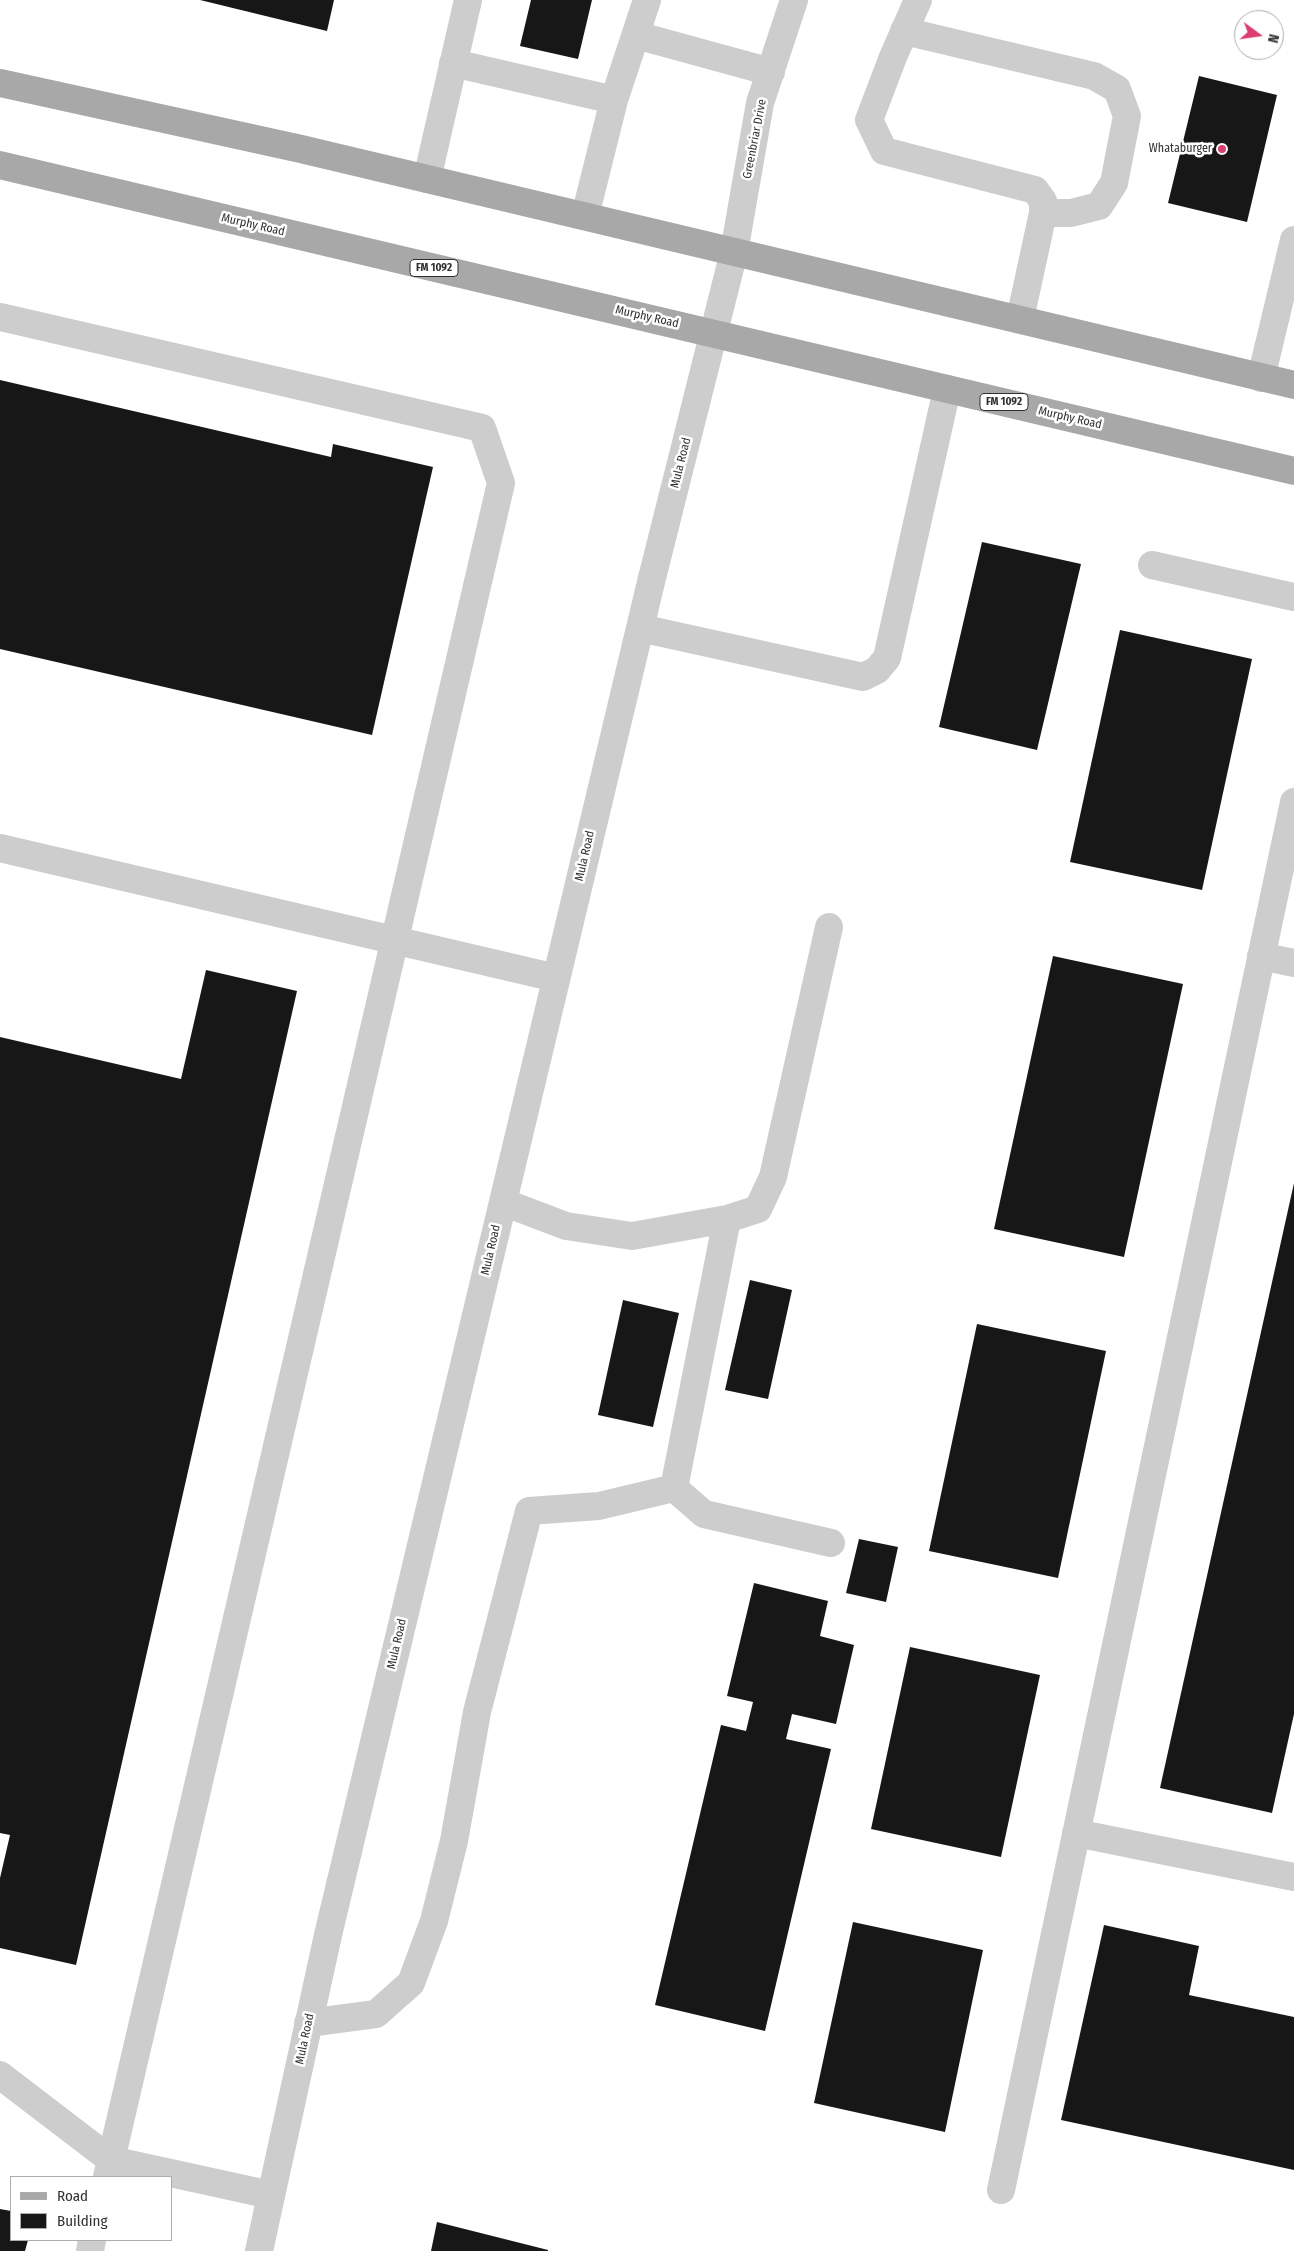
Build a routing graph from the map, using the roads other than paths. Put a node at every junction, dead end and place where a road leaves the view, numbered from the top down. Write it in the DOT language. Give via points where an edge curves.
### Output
graph roads {
  1 [pos="468,0"];
  2 [pos="647,0"];
  3 [pos="794,0"];
  4 [pos="918,0"];
  5 [pos="904,31"];
  6 [pos="636,35"];
  7 [pos="453,63"];
  8 [pos="771,72"];
  9 [pos="0,83"];
  10 [pos="614,100"];
  11 [pos="0,165"];
  12 [pos="427,179"];
  13 [pos="1043,213"];
  14 [pos="585,216"];
  15 [pos="1294,240"];
  16 [pos="734,252"];
  17 [pos="0,317"];
  18 [pos="1020,319"];
  19 [pos="714,333"];
  20 [pos="1261,378"];
  21 [pos="1294,385"];
  22 [pos="947,389"];
  23 [pos="1294,471"];
  24 [pos="1152,564"];
  25 [pos="1294,597"];
  26 [pos="640,628"];
  27 [pos="1294,802"];
  28 [pos="0,848"];
  29 [pos="829,927"];
  30 [pos="395,939"];
  31 [pos="1261,956"];
  32 [pos="1294,963"];
  33 [pos="556,978"];
  34 [pos="503,1202"];
  35 [pos="727,1219"];
  36 [pos="674,1488"];
  37 [pos="831,1543"];
  38 [pos="1076,1833"];
  39 [pos="1294,1877"];
  40 [pos="308,2024"];
  41 [pos="0,2075"];
  42 [pos="109,2168"];
  43 [pos="157,2176"];
  44 [pos="172,2178"];
  45 [pos="1001,2190"];
  46 [pos="271,2195"];
  47 [pos="259,2251"];
  1 -- 7 [label="street"];
  2 -- 6 [label="street"];
  3 -- 8 [label="street, Greenbriar Drive"];
  4 -- 5 [label="street"];
  5 -- 13 [label="street" via="869,120 884,151 1036,190 1043,202"];
  5 -- 13 [label="street" via="1094,76 1117,89 1127,116 1114,183 1099,206 1071,213"];
  6 -- 8 [label="street"];
  6 -- 10 [label="street"];
  7 -- 10 [label="street"];
  7 -- 12 [label="street"];
  8 -- 16 [label="street, Greenbriar Drive" via="760,103"];
  9 -- 12 [label="main road"];
  10 -- 14 [label="street"];
  11 -- 19 [label="main road, Murphy Road / FM 1092"];
  12 -- 14 [label="main road"];
  13 -- 18 [label="street"];
  14 -- 16 [label="main road"];
  15 -- 20 [label="street"];
  16 -- 18 [label="main road"];
  16 -- 19 [label="street, Mula Road"];
  17 -- 30 [label="street" via="482,428 501,483"];
  18 -- 20 [label="main road"];
  19 -- 22 [label="main road, Murphy Road / FM 1092"];
  19 -- 26 [label="street, Mula Road"];
  20 -- 21 [label="main road"];
  22 -- 23 [label="main road, Murphy Road / FM 1092"];
  22 -- 26 [label="street" via="886,658 877,670 863,677"];
  24 -- 25 [label="street"];
  26 -- 33 [label="street, Mula Road"];
  27 -- 31 [label="street"];
  28 -- 30 [label="street"];
  29 -- 35 [label="street" via="773,1177 758,1209"];
  30 -- 33 [label="street"];
  30 -- 42 [label="street"];
  31 -- 32 [label="street"];
  31 -- 38 [label="street"];
  33 -- 34 [label="street, Mula Road"];
  34 -- 35 [label="street" via="566,1226 632,1236"];
  34 -- 40 [label="street, Mula Road"];
  35 -- 36 [label="street"];
  36 -- 37 [label="street" via="704,1514"];
  36 -- 40 [label="street" via="600,1506 529,1511 477,1712 454,1841 436,1912 411,1983 376,2014"];
  38 -- 39 [label="street"];
  38 -- 45 [label="street"];
  40 -- 46 [label="street, Mula Road"];
  41 -- 42 [label="street"];
  42 -- 43 [label="street"];
  44 -- 46 [label="street"];
  46 -- 47 [label="street, Mula Road"];
}
